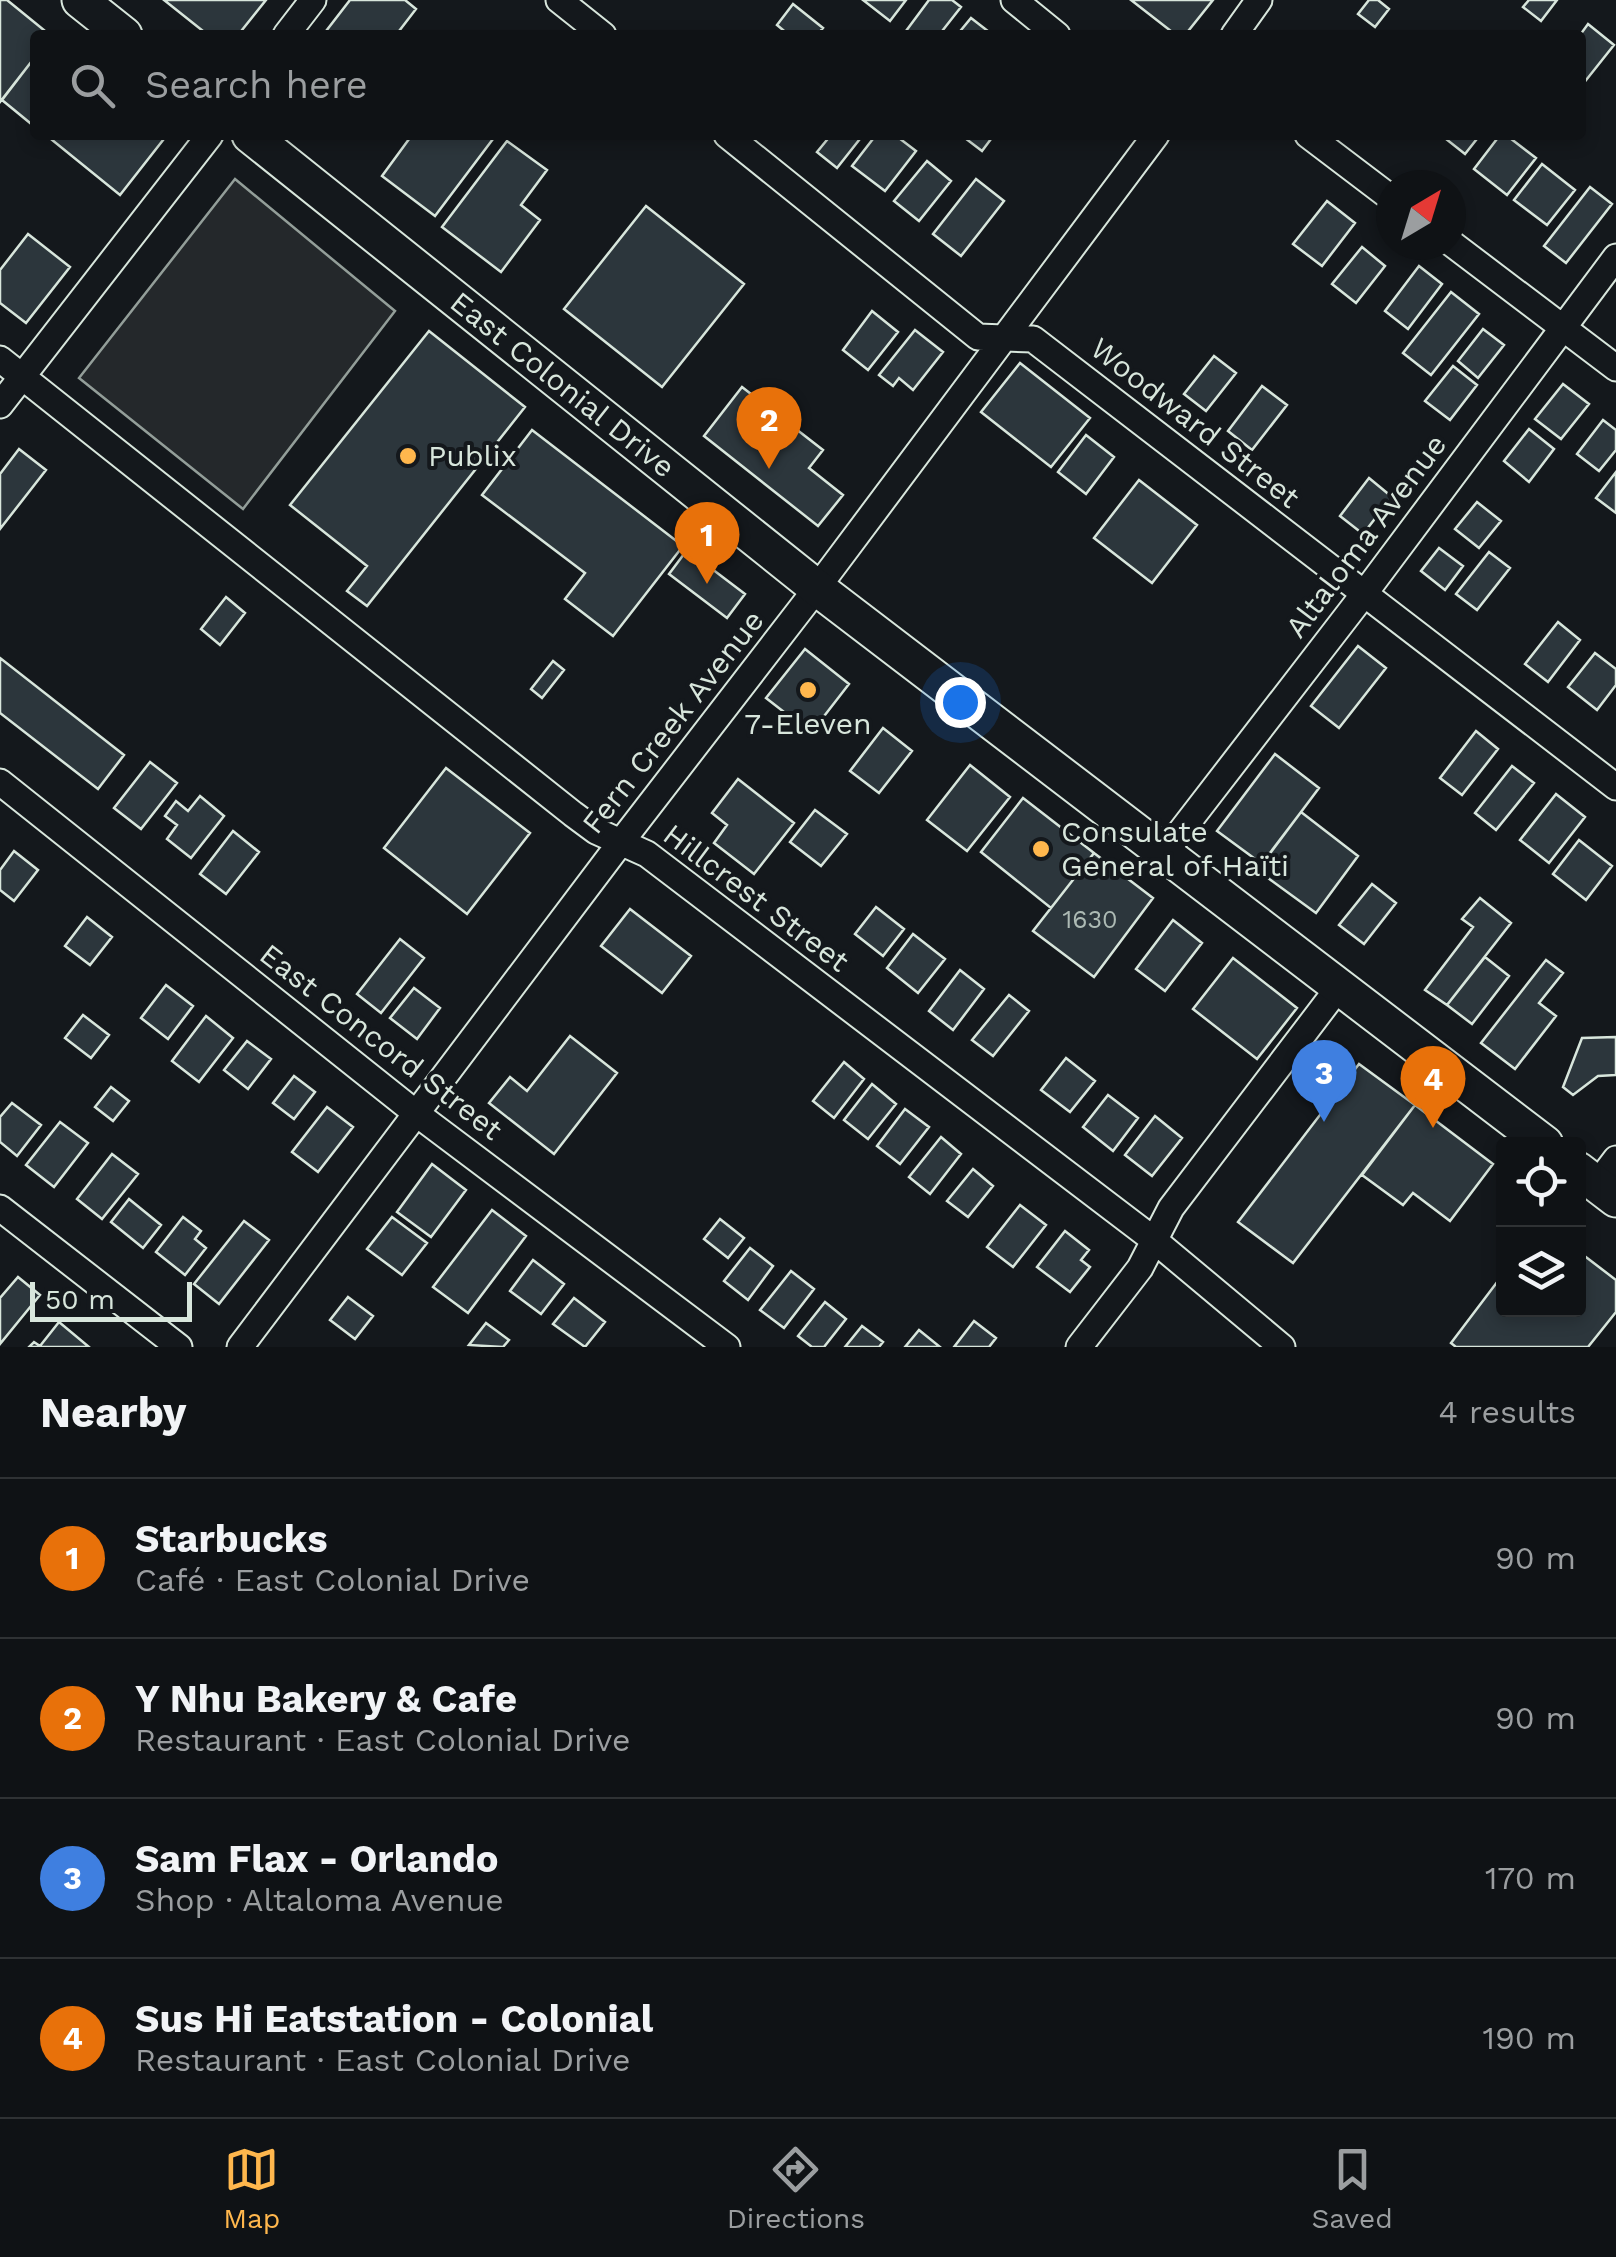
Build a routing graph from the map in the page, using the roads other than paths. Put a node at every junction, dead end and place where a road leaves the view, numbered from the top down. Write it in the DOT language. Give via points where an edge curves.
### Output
graph roads {
  1 [pos="80,0"];
  2 [pos="312,0"];
  3 [pos="559,0"];
  4 [pos="1014,0"];
  5 [pos="1260,0"];
  6 [pos="118,30"];
  7 [pos="290,30"];
  8 [pos="597,30"];
  9 [pos="1051,30"];
  10 [pos="1238,30"];
  11 [pos="206,140"];
  12 [pos="256,140"];
  13 [pos="733,140"];
  14 [pos="1152,140"];
  15 [pos="1315,140"];
  16 [pos="1376,187"];
  17 [pos="1466,254"];
  18 [pos="1616,257"];
  19 [pos="1563,328"];
  20 [pos="1006,338"];
  21 [pos="0,359"];
  22 [pos="1616,368"];
  23 [pos="22,376"];
  24 [pos="0,405"];
  25 [pos="817,588"];
  26 [pos="1364,594"];
  27 [pos="0,782"];
  28 [pos="1616,786"];
  29 [pos="621,842"];
  30 [pos="1164,852"];
  31 [pos="1339,987"];
  32 [pos="417,1114"];
  33 [pos="1536,1137"];
  34 [pos="0,1208"];
  35 [pos="1154,1240"];
  36 [pos="180,1347"];
  37 [pos="240,1347"];
  38 [pos="727,1347"];
  39 [pos="1080,1347"];
  40 [pos="1282,1347"];
  1 -- 6 [label="highway"];
  2 -- 7 [label="street"];
  3 -- 8 [label="street"];
  4 -- 9 [label="street"];
  5 -- 10 [label="street"];
  11 -- 23 [label="street"];
  12 -- 25 [label="highway, East Colonial Drive"];
  13 -- 20 [label="street, Woodward Street" via="978,337"];
  14 -- 20 [label="street, Fern Creek Avenue"];
  15 -- 16 [label="street"];
  17 -- 19 [label="street"];
  18 -- 19 [label="street, Altaloma Avenue"];
  19 -- 22 [label="street"];
  19 -- 26 [label="street, Altaloma Avenue"];
  20 -- 25 [label="street, Fern Creek Avenue"];
  20 -- 26 [label="street, Woodward Street" via="1033,339"];
  21 -- 23 [label="street, Hillcrest Street"];
  23 -- 24 [label="street"];
  23 -- 29 [label="street, Hillcrest Street" via="573,814"];
  25 -- 29 [label="street, Fern Creek Avenue"];
  25 -- 30 [label="highway, East Colonial Drive"];
  26 -- 28 [label="street, Woodward Street"];
  26 -- 30 [label="street, Altaloma Avenue"];
  27 -- 32 [label="street, East Concord Street"];
  29 -- 32 [label="street, Fern Creek Avenue"];
  29 -- 35 [label="street, Hillcrest Street" via="647,854"];
  30 -- 31 [label="highway, East Colonial Drive"];
  31 -- 33 [label="highway, East Colonial Drive"];
  31 -- 35 [label="street" via="1171,1208"];
  32 -- 37 [label="street, Fern Creek Avenue"];
  32 -- 38 [label="street, East Concord Street"];
  34 -- 36 [label="street"];
  35 -- 39 [label="street"];
  35 -- 40 [label="street, Hillcrest Street"];
}
